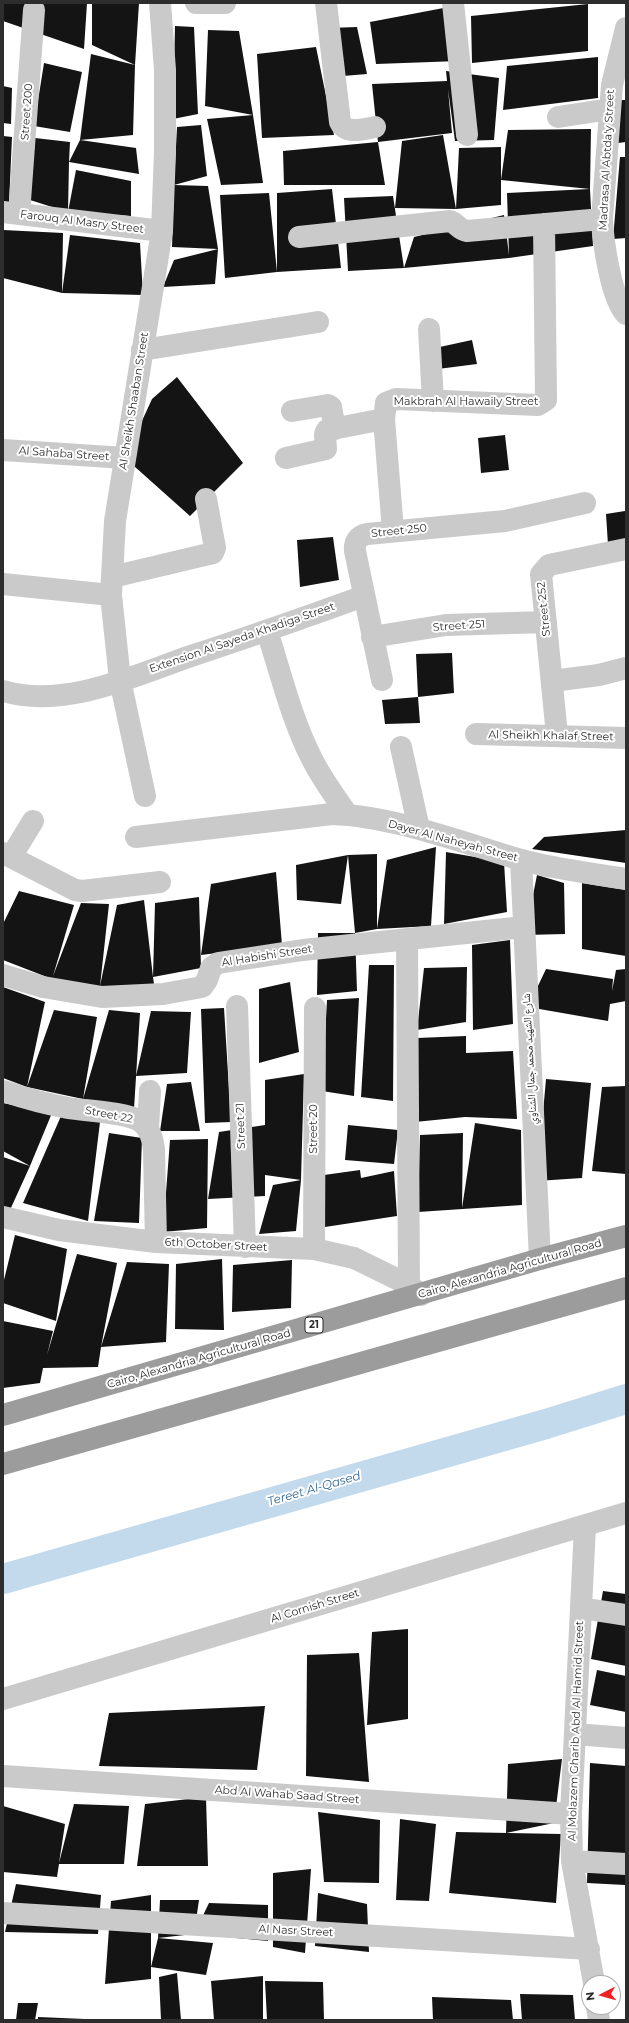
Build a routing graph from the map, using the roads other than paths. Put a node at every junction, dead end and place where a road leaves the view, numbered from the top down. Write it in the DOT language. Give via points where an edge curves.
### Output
graph roads {
  1 [pos="160,3"];
  2 [pos="196,3"];
  3 [pos="225,3"];
  4 [pos="326,3"];
  5 [pos="453,3"];
  6 [pos="34,10"];
  7 [pos="626,28"];
  8 [pos="619,85"];
  9 [pos="610,109"];
  10 [pos="558,116"];
  11 [pos="375,127"];
  12 [pos="467,135"];
  13 [pos="11,213"];
  14 [pos="602,219"];
  15 [pos="544,224"];
  16 [pos="162,231"];
  17 [pos="299,237"];
  18 [pos="626,314"];
  19 [pos="318,322"];
  20 [pos="429,329"];
  21 [pos="142,350"];
  22 [pos="433,402"];
  23 [pos="292,411"];
  24 [pos="384,419"];
  25 [pos="335,429"];
  26 [pos="3,450"];
  27 [pos="124,458"];
  28 [pos="286,458"];
  29 [pos="206,498"];
  30 [pos="585,503"];
  31 [pos="393,531"];
  32 [pos="626,549"];
  33 [pos="3,584"];
  34 [pos="112,586"];
  35 [pos="364,596"];
  36 [pos="546,622"];
  37 [pos="267,631"];
  38 [pos="372,637"];
  39 [pos="626,668"];
  40 [pos="120,680"];
  41 [pos="382,680"];
  42 [pos="552,681"];
  43 [pos="5,696"];
  44 [pos="476,734"];
  45 [pos="557,735"];
  46 [pos="626,738"];
  47 [pos="401,747"];
  48 [pos="145,796"];
  49 [pos="348,814"];
  50 [pos="32,821"];
  51 [pos="418,829"];
  52 [pos="136,837"];
  53 [pos="7,855"];
  54 [pos="521,860"];
  55 [pos="626,879"];
  56 [pos="160,882"];
  57 [pos="524,927"];
  58 [pos="407,939"];
  59 [pos="3,975"];
  60 [pos="236,1006"];
  61 [pos="315,1008"];
  62 [pos="3,1091"];
  63 [pos="150,1091"];
  64 [pos="148,1129"];
  65 [pos="3,1217"];
  66 [pos="626,1236"];
  67 [pos="156,1242"];
  68 [pos="244,1247"];
  69 [pos="314,1249"];
  70 [pos="540,1259"];
  71 [pos="626,1288"];
  72 [pos="415,1290"];
  73 [pos="3,1415"];
  74 [pos="3,1464"];
  75 [pos="626,1513"];
  76 [pos="585,1526"];
  77 [pos="581,1608"];
  78 [pos="626,1615"];
  79 [pos="3,1699"];
  80 [pos="575,1734"];
  81 [pos="626,1738"];
  82 [pos="3,1776"];
  83 [pos="571,1814"];
  84 [pos="572,1861"];
  85 [pos="626,1864"];
  86 [pos="3,1913"];
  87 [pos="589,1949"];
  88 [pos="593,1975"];
  1 -- 16 [label="street, Al Sheikh Shaaban Street" via="165,70 166,151"];
  2 -- 3 [label="street"];
  4 -- 11 [label="street" via="340,122 348,130"];
  5 -- 12 [label="street"];
  6 -- 13 [label="street, Street 200"];
  7 -- 8 [label="street, Madrasa Al Abtda'y Street"];
  8 -- 9 [label="street, Madrasa Al Abtda'y Street"];
  9 -- 10 [label="street"];
  9 -- 14 [label="street, Madrasa Al Abtda'y Street"];
  13 -- 16 [label="street, Farouq Al Masry Street"];
  14 -- 15 [label="street"];
  14 -- 18 [label="street, Madrasa Al Abtda'y Street" via="603,242 609,268 620,305"];
  15 -- 17 [label="street" via="468,231 450,221"];
  15 -- 22 [label="street, Makbrah Al Hawaily Street" via="546,400 538,405"];
  16 -- 21 [label="street, Al Sheikh Shaaban Street"];
  19 -- 21 [label="street"];
  20 -- 22 [label="street"];
  21 -- 27 [label="street, Al Sheikh Shaaban Street"];
  22 -- 24 [label="street, Makbrah Al Hawaily Street" via="392,400 384,407"];
  23 -- 25 [label="street" via="330,406"];
  24 -- 25 [label="street"];
  24 -- 31 [label="street, Makbrah Al Hawaily Street"];
  25 -- 28 [label="street" via="325,432 326,449"];
  26 -- 27 [label="street, Al Sahaba Street"];
  27 -- 34 [label="street, Al Sheikh Shaaban Street" via="115,521"];
  29 -- 34 [label="street" via="215,548 213,553"];
  30 -- 31 [label="street, Street 250" via="505,521"];
  31 -- 35 [label="street, Street 250" via="367,534 358,538 356,542 355,551"];
  32 -- 36 [label="street, Street 252" via="546,566 541,577"];
  33 -- 34 [label="street"];
  34 -- 40 [label="street, Al Sheikh Shaaban Street"];
  35 -- 37 [label="street, Extension Al Sayeda Khadiga Street"];
  35 -- 38 [label="street, Street 250"];
  36 -- 38 [label="street, Street 251" via="446,625"];
  36 -- 42 [label="street, Street 252"];
  37 -- 40 [label="street, Extension Al Sayeda Khadiga Street"];
  37 -- 49 [label="street" via="312,760 328,789"];
  38 -- 41 [label="street, Street 250"];
  39 -- 42 [label="street" via="598,675"];
  40 -- 43 [label="street, Extension Al Sayeda Khadiga Street" via="93,689 50,696"];
  40 -- 48 [label="street, Al Sheikh Shaaban Street"];
  42 -- 45 [label="street, Street 252"];
  44 -- 45 [label="street, Al Sheikh Khalaf Street"];
  45 -- 46 [label="street, Al Sheikh Khalaf Street"];
  47 -- 51 [label="street"];
  49 -- 51 [label="street, Dayer Al Naheyah Street"];
  49 -- 52 [label="street, Dayer Al Naheyah Street"];
  50 -- 53 [label="street"];
  51 -- 54 [label="street, Dayer Al Naheyah Street"];
  53 -- 56 [label="street" via="75,890"];
  54 -- 55 [label="street, Dayer Al Naheyah Street"];
  54 -- 57 [label="street, شارع الشهيد محمد جمال الشناوي"];
  57 -- 58 [label="street, Al Habishi Street"];
  57 -- 70 [label="street, شارع الشهيد محمد جمال الشناوي"];
  58 -- 59 [label="street, Al Habishi Street" via="304,950 218,963 211,968 202,987 162,994 102,997 43,987"];
  58 -- 72 [label="street"];
  60 -- 68 [label="street, Street 21"];
  61 -- 69 [label="street, Street 20"];
  62 -- 64 [label="street, Street 22" via="67,1108 125,1116 139,1120"];
  63 -- 64 [label="street"];
  64 -- 67 [label="street" via="153,1139 154,1150"];
  65 -- 67 [label="street, 6th October Street" via="59,1230"];
  66 -- 70 [label="highway, Cairo, Alexandria Agricultural Road / 21"];
  67 -- 68 [label="street, 6th October Street"];
  68 -- 69 [label="street, 6th October Street"];
  69 -- 72 [label="street, 6th October Street" via="354,1258"];
  70 -- 72 [label="highway, Cairo, Alexandria Agricultural Road / 21"];
  71 -- 74 [label="highway"];
  72 -- 73 [label="highway, Cairo, Alexandria Agricultural Road / 21"];
  75 -- 76 [label="street, Al Cornish Street"];
  76 -- 77 [label="street, Al Molazem Gharib Abd Al Hamid Street"];
  76 -- 79 [label="street, Al Cornish Street"];
  77 -- 78 [label="street"];
  77 -- 80 [label="street, Al Molazem Gharib Abd Al Hamid Street"];
  80 -- 81 [label="street"];
  80 -- 83 [label="street, Al Molazem Gharib Abd Al Hamid Street"];
  82 -- 83 [label="street, Abd Al Wahab Saad Street"];
  83 -- 84 [label="street, Al Molazem Gharib Abd Al Hamid Street"];
  84 -- 85 [label="street"];
  84 -- 87 [label="street, Al Molazem Gharib Abd Al Hamid Street"];
  86 -- 87 [label="street, Al Nasr Street"];
  87 -- 88 [label="street, Al Molazem Gharib Abd Al Hamid Street"];
}
